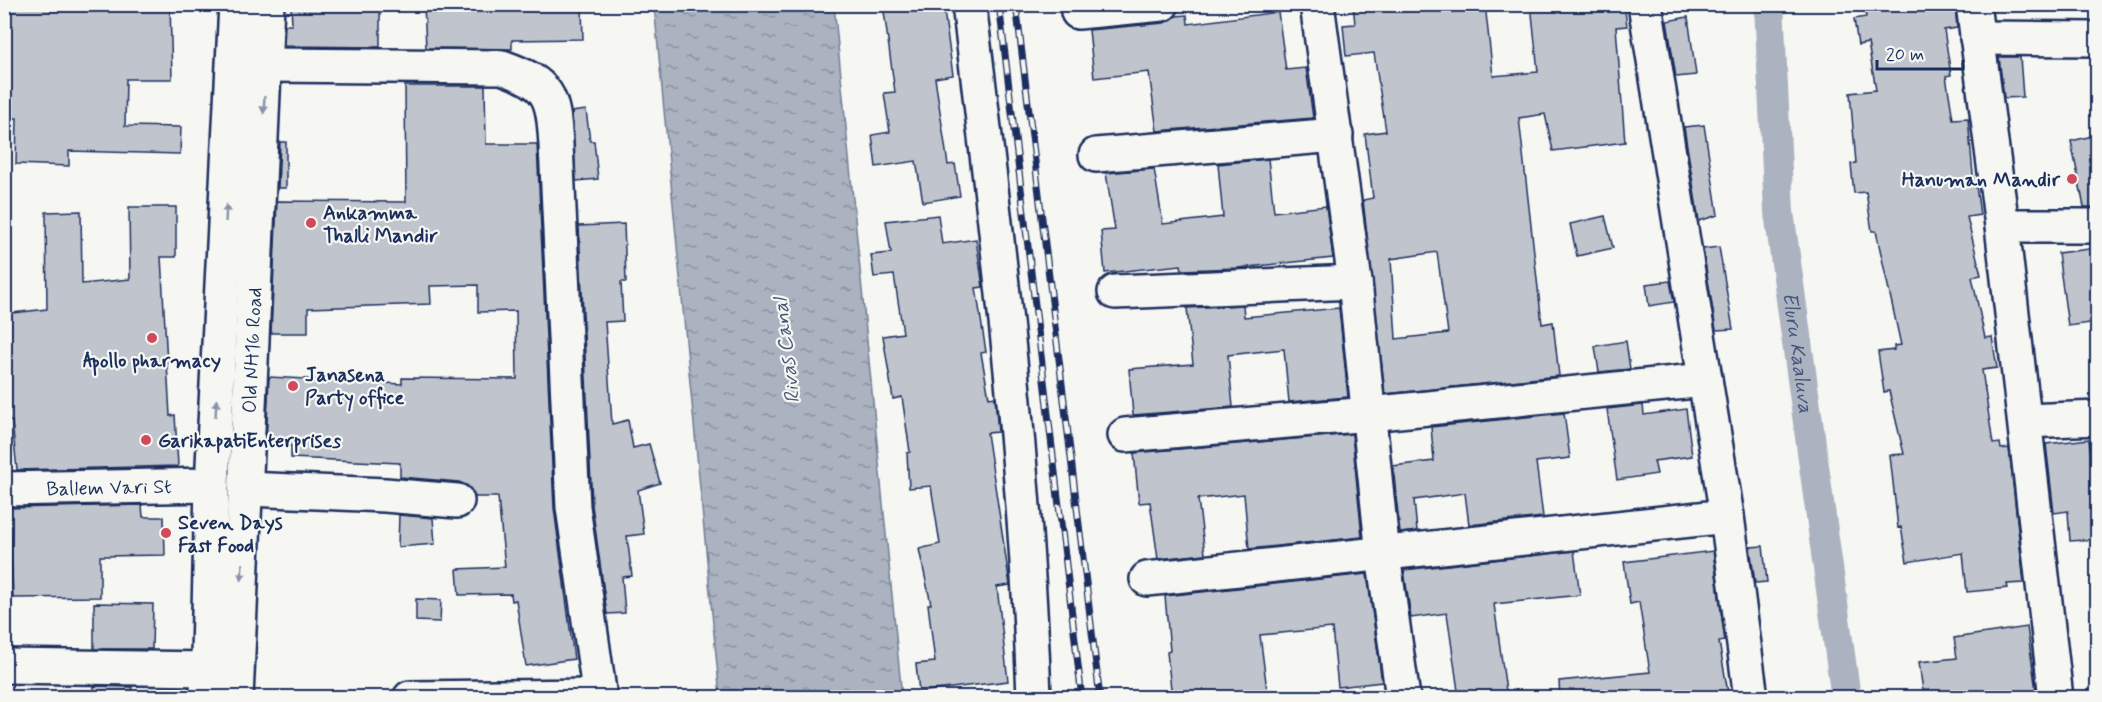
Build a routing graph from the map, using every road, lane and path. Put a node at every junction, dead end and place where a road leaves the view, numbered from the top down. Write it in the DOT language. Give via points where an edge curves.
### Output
graph roads {
  1 [pos="236,4"];
  2 [pos="267,4"];
  3 [pos="969,4"];
  4 [pos="1162,4"];
  5 [pos="1317,4"];
  6 [pos="1645,4"];
  7 [pos="1973,4"];
  8 [pos="1078,12"];
  9 [pos="1977,38"];
  10 [pos="2097,39"];
  11 [pos="266,64"];
  12 [pos="1336,135"];
  13 [pos="1096,154"];
  14 [pos="2002,226"];
  15 [pos="2097,226"];
  16 [pos="1355,282"];
  17 [pos="1115,292"];
  18 [pos="1705,380"];
  19 [pos="1369,414"];
  20 [pos="2097,418"];
  21 [pos="2025,421"];
  22 [pos="1125,435"];
  23 [pos="212,485"];
  24 [pos="4,489"];
  25 [pos="246,489"];
  26 [pos="457,501"];
  27 [pos="1727,516"];
  28 [pos="1383,555"];
  29 [pos="1147,579"];
  30 [pos="4,666"];
  31 [pos="208,683"];
  32 [pos="599,697"];
  33 [pos="236,698"];
  34 [pos="410,698"];
  35 [pos="1034,698"];
  36 [pos="1403,698"];
  37 [pos="1751,698"];
  38 [pos="2056,698"];
  23 -- 1 [label="street, Old NH16 Road, one-way"];
  2 -- 11 [label="street, Old NH16 Road"];
  3 -- 35 [label="street" via="1019,443"];
  4 -- 8 [label="street"];
  5 -- 12 [label="street"];
  6 -- 18 [label="street"];
  7 -- 9 [label="street"];
  9 -- 10 [label="street"];
  9 -- 14 [label="street"];
  11 -- 25 [label="street, Old NH16 Road, one-way"];
  11 -- 32 [label="street" via="502,68 529,77 545,89 554,116 573,507"];
  12 -- 13 [label="street"];
  12 -- 16 [label="street"];
  14 -- 15 [label="street"];
  14 -- 21 [label="street"];
  16 -- 17 [label="street"];
  16 -- 19 [label="street"];
  18 -- 19 [label="street"];
  18 -- 27 [label="street"];
  19 -- 22 [label="street"];
  19 -- 28 [label="street"];
  20 -- 21 [label="street"];
  21 -- 38 [label="street"];
  23 -- 24 [label="street, Ballem Vari St"];
  23 -- 31 [label="street, Old NH16 Road"];
  25 -- 26 [label="street"];
  25 -- 33 [label="street, Old NH16 Road, one-way"];
  27 -- 28 [label="street"];
  27 -- 37 [label="street"];
  28 -- 29 [label="street"];
  28 -- 36 [label="street"];
  30 -- 31 [label="street"];
  32 -- 34 [label="street"];
}
